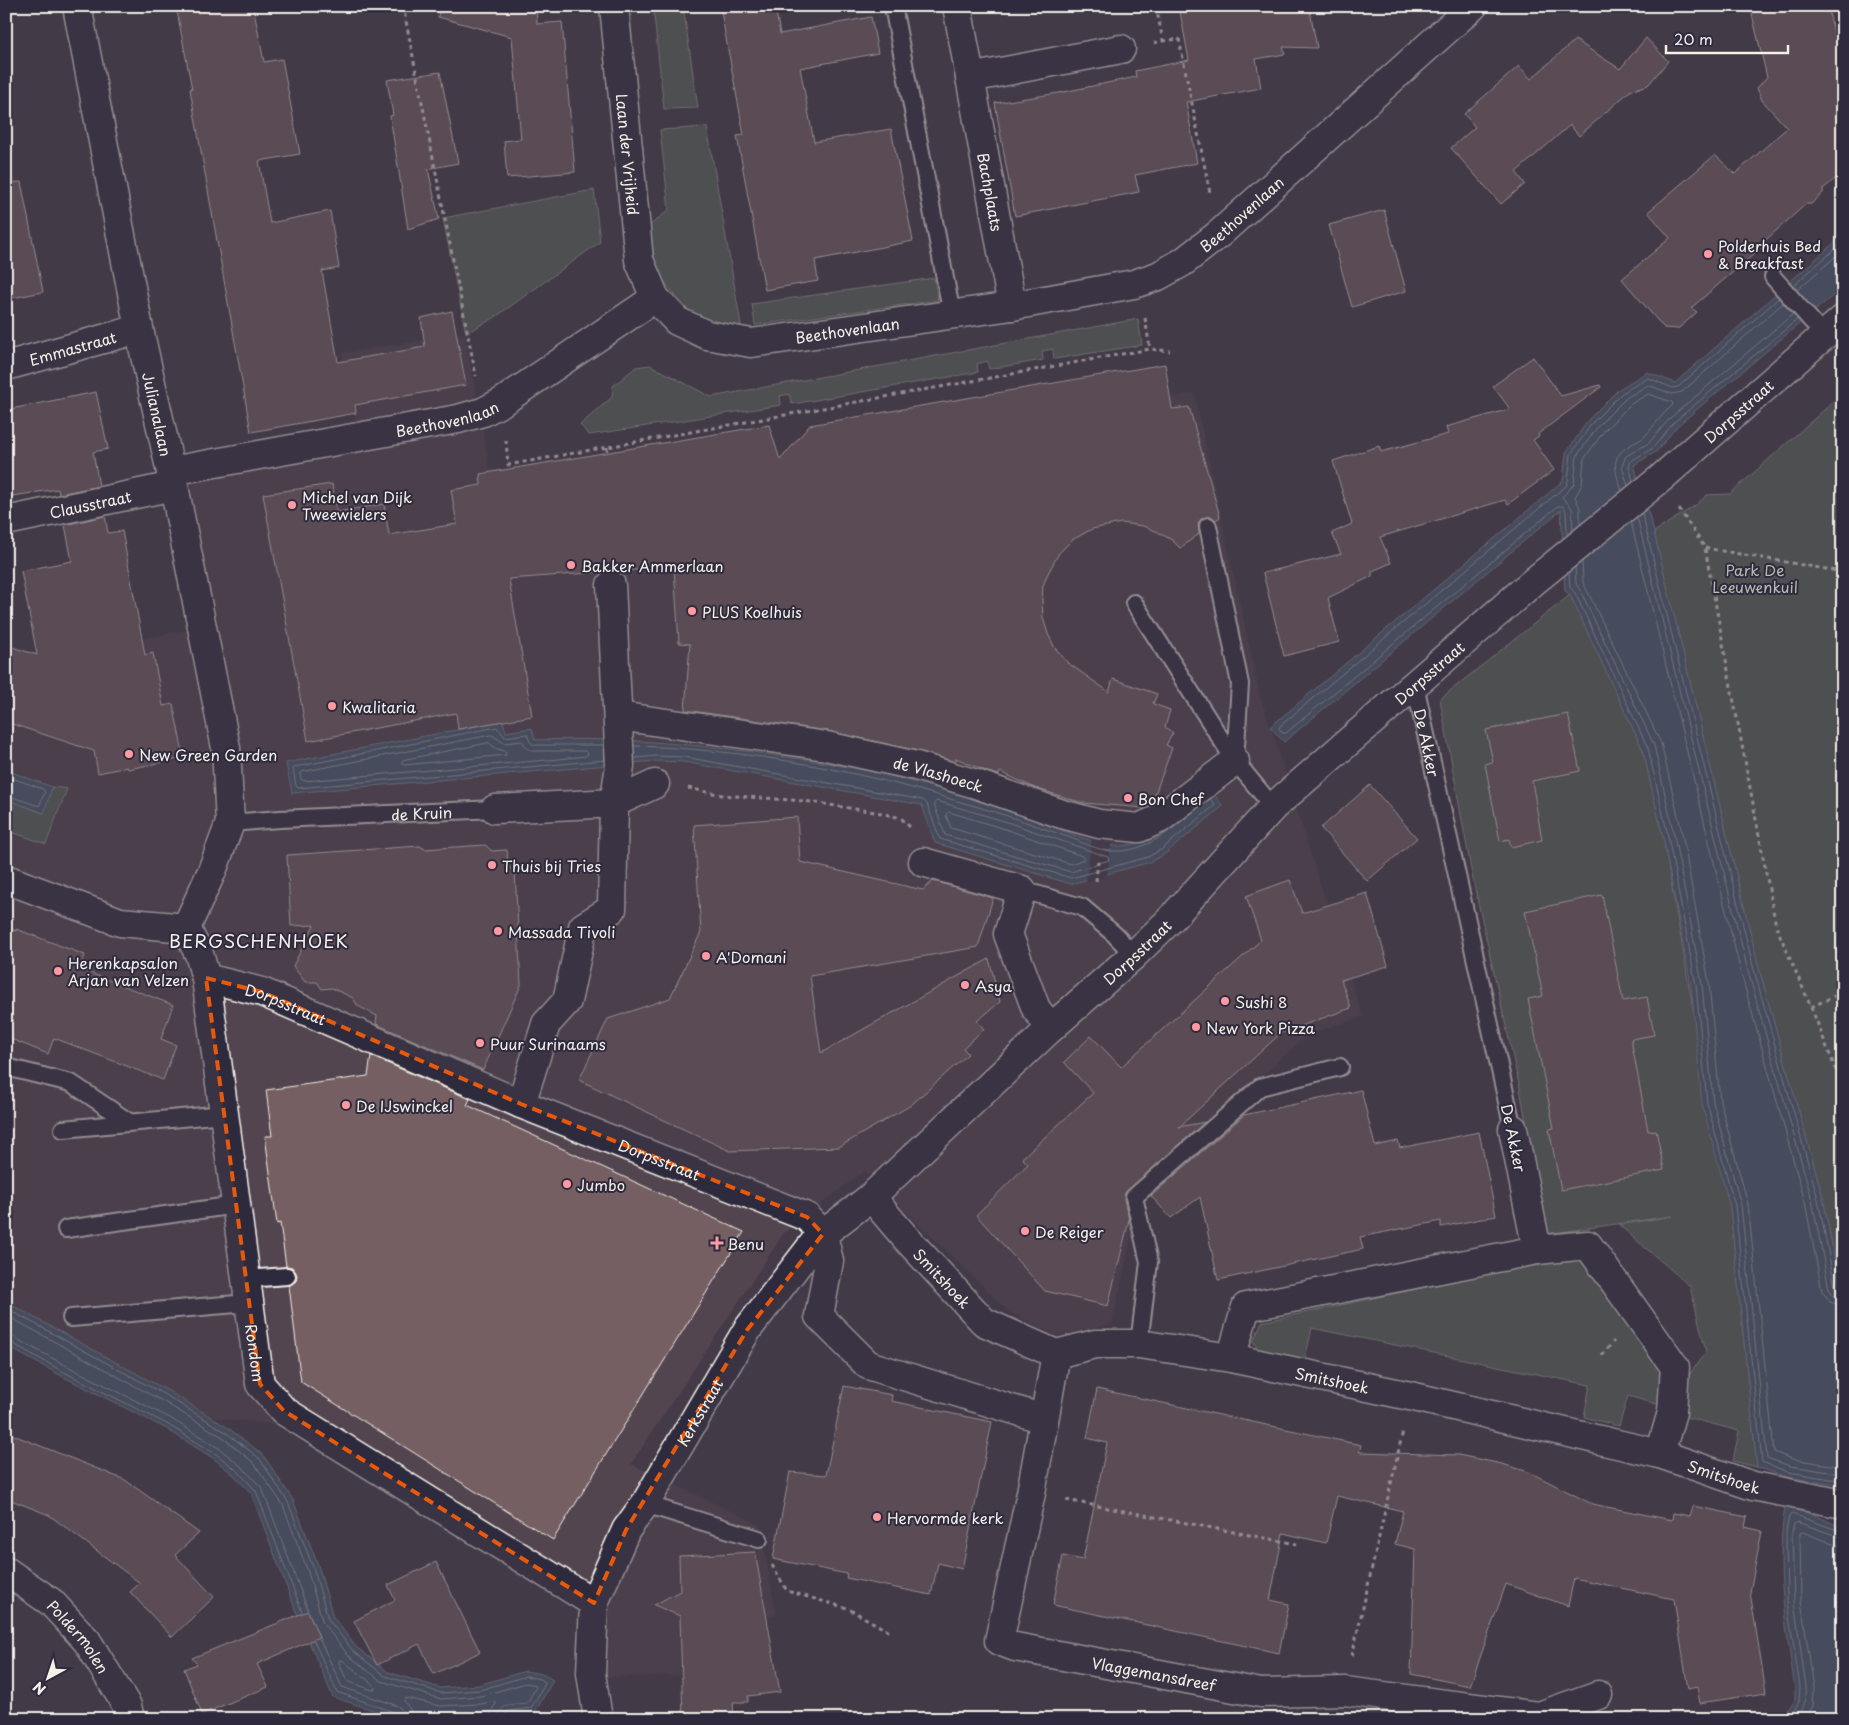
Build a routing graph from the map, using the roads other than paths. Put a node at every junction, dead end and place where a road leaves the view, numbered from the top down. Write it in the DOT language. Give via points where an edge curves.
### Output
graph roads {
  1 [pos="77,6"];
  2 [pos="614,6"];
  3 [pos="893,6"];
  4 [pos="957,6"];
  5 [pos="1466,8"];
  6 [pos="1121,49"];
  7 [pos="970,78"];
  8 [pos="1773,277"];
  9 [pos="655,298"];
  10 [pos="1012,306"];
  11 [pos="952,315"];
  12 [pos="1829,329"];
  13 [pos="140,330"];
  14 [pos="6,366"];
  15 [pos="173,478"];
  16 [pos="6,522"];
  17 [pos="1208,526"];
  18 [pos="611,585"];
  19 [pos="1134,603"];
  20 [pos="1415,685"];
  21 [pos="618,724"];
  22 [pos="1235,761"];
  23 [pos="655,784"];
  24 [pos="614,803"];
  25 [pos="1273,807"];
  26 [pos="495,809"];
  27 [pos="230,823"];
  28 [pos="923,862"];
  29 [pos="6,879"];
  30 [pos="1022,890"];
  31 [pos="186,928"];
  32 [pos="1134,955"];
  33 [pos="206,978"];
  34 [pos="1051,1028"];
  35 [pos="6,1067"];
  36 [pos="1340,1067"];
  37 [pos="521,1104"];
  38 [pos="224,1114"];
  39 [pos="129,1122"];
  40 [pos="1513,1128"];
  41 [pos="63,1129"];
  42 [pos="871,1197"];
  43 [pos="236,1205"];
  44 [pos="66,1229"];
  45 [pos="823,1234"];
  46 [pos="1536,1250"];
  47 [pos="287,1276"];
  48 [pos="247,1291"];
  49 [pos="71,1318"];
  50 [pos="1138,1344"];
  51 [pos="1056,1354"];
  52 [pos="1231,1358"];
  53 [pos="1044,1419"];
  54 [pos="1660,1454"];
  55 [pos="645,1504"];
  56 [pos="1843,1504"];
  57 [pos="759,1539"];
  58 [pos="6,1572"];
  59 [pos="594,1603"];
  60 [pos="1598,1695"];
  61 [pos="130,1719"];
  62 [pos="598,1719"];
  1 -- 13 [label="street, Julianalaan"];
  2 -- 9 [label="street, Laan der Vrijheid" via="639,260"];
  3 -- 11 [label="lane"];
  4 -- 7 [label="street, Bachplaats"];
  5 -- 10 [label="street, Beethovenlaan" via="1219,234 1183,262 1158,276 1134,284"];
  6 -- 7 [label="street"];
  7 -- 10 [label="street, Bachplaats"];
  8 -- 12 [label="lane"];
  9 -- 11 [label="street, Beethovenlaan" via="677,321 707,335 751,343"];
  9 -- 15 [label="street, Beethovenlaan" via="484,412"];
  10 -- 11 [label="street, Beethovenlaan"];
  12 -- 20 [label="street, Dorpsstraat" via="1660,479"];
  13 -- 14 [label="street, Emmastraat"];
  13 -- 15 [label="street, Julianalaan"];
  15 -- 16 [label="street, Clausstraat"];
  15 -- 27 [label="street, Julianalaan" via="226,748"];
  17 -- 22 [label="lane" via="1240,684"];
  18 -- 21 [label="street"];
  19 -- 22 [label="lane"];
  20 -- 25 [label="street, Dorpsstraat"];
  20 -- 40 [label="lane, De Akker"];
  21 -- 22 [label="street, de Vlashoeck" via="835,748 916,766 1099,824 1139,828 1159,819"];
  21 -- 24 [label="street" via="620,766"];
  22 -- 25 [label="lane"];
  23 -- 24 [label="street, de Kruin"];
  24 -- 26 [label="street, de Kruin"];
  24 -- 37 [label="street" via="612,909 582,927 568,1001 546,1024"];
  25 -- 32 [label="street, Dorpsstraat"];
  26 -- 27 [label="lane, de Kruin"];
  27 -- 31 [label="street"];
  28 -- 30 [label="street"];
  29 -- 31 [label="street" via="120,922"];
  30 -- 32 [label="lane" via="1082,906"];
  30 -- 34 [label="street" via="1008,934 1036,1009"];
  31 -- 33 [label="street, Rondom"];
  32 -- 34 [label="street, Dorpsstraat"];
  33 -- 37 [label="street, Dorpsstraat" via="262,992"];
  33 -- 38 [label="street, Rondom"];
  34 -- 42 [label="street, Dorpsstraat"];
  35 -- 39 [label="lane" via="71,1083"];
  36 -- 50 [label="lane" via="1260,1087 1134,1197 1149,1262"];
  37 -- 45 [label="street, Dorpsstraat" via="807,1217"];
  38 -- 39 [label="lane"];
  38 -- 43 [label="street, Rondom"];
  39 -- 41 [label="lane"];
  40 -- 46 [label="street, De Akker"];
  42 -- 45 [label="street, Dorpsstraat"];
  42 -- 51 [label="street, Smitshoek" via="984,1322"];
  43 -- 44 [label="lane"];
  43 -- 48 [label="street, Rondom"];
  45 -- 53 [label="street" via="829,1261 819,1316 868,1365"];
  45 -- 55 [label="street, Kerkstraat" via="747,1330"];
  46 -- 52 [label="street" via="1246,1307"];
  46 -- 54 [label="street" via="1588,1244 1675,1367 1672,1412"];
  47 -- 48 [label="lane"];
  48 -- 49 [label="lane"];
  48 -- 59 [label="street, Rondom" via="260,1384 284,1411"];
  50 -- 51 [label="street, Smitshoek" via="1095,1344"];
  50 -- 52 [label="street, Smitshoek"];
  51 -- 53 [label="street, Vlaggemansdreef"];
  52 -- 54 [label="street, Smitshoek"];
  53 -- 60 [label="street, Vlaggemansdreef" via="999,1641 1015,1647 1260,1693 1345,1691 1539,1716"];
  54 -- 56 [label="street, Smitshoek" via="1753,1486"];
  55 -- 57 [label="lane"];
  55 -- 59 [label="street, Kerkstraat" via="626,1530"];
  58 -- 61 [label="street, Poldermolen" via="51,1602 86,1641 127,1706"];
  59 -- 62 [label="street" via="591,1673"];
}
